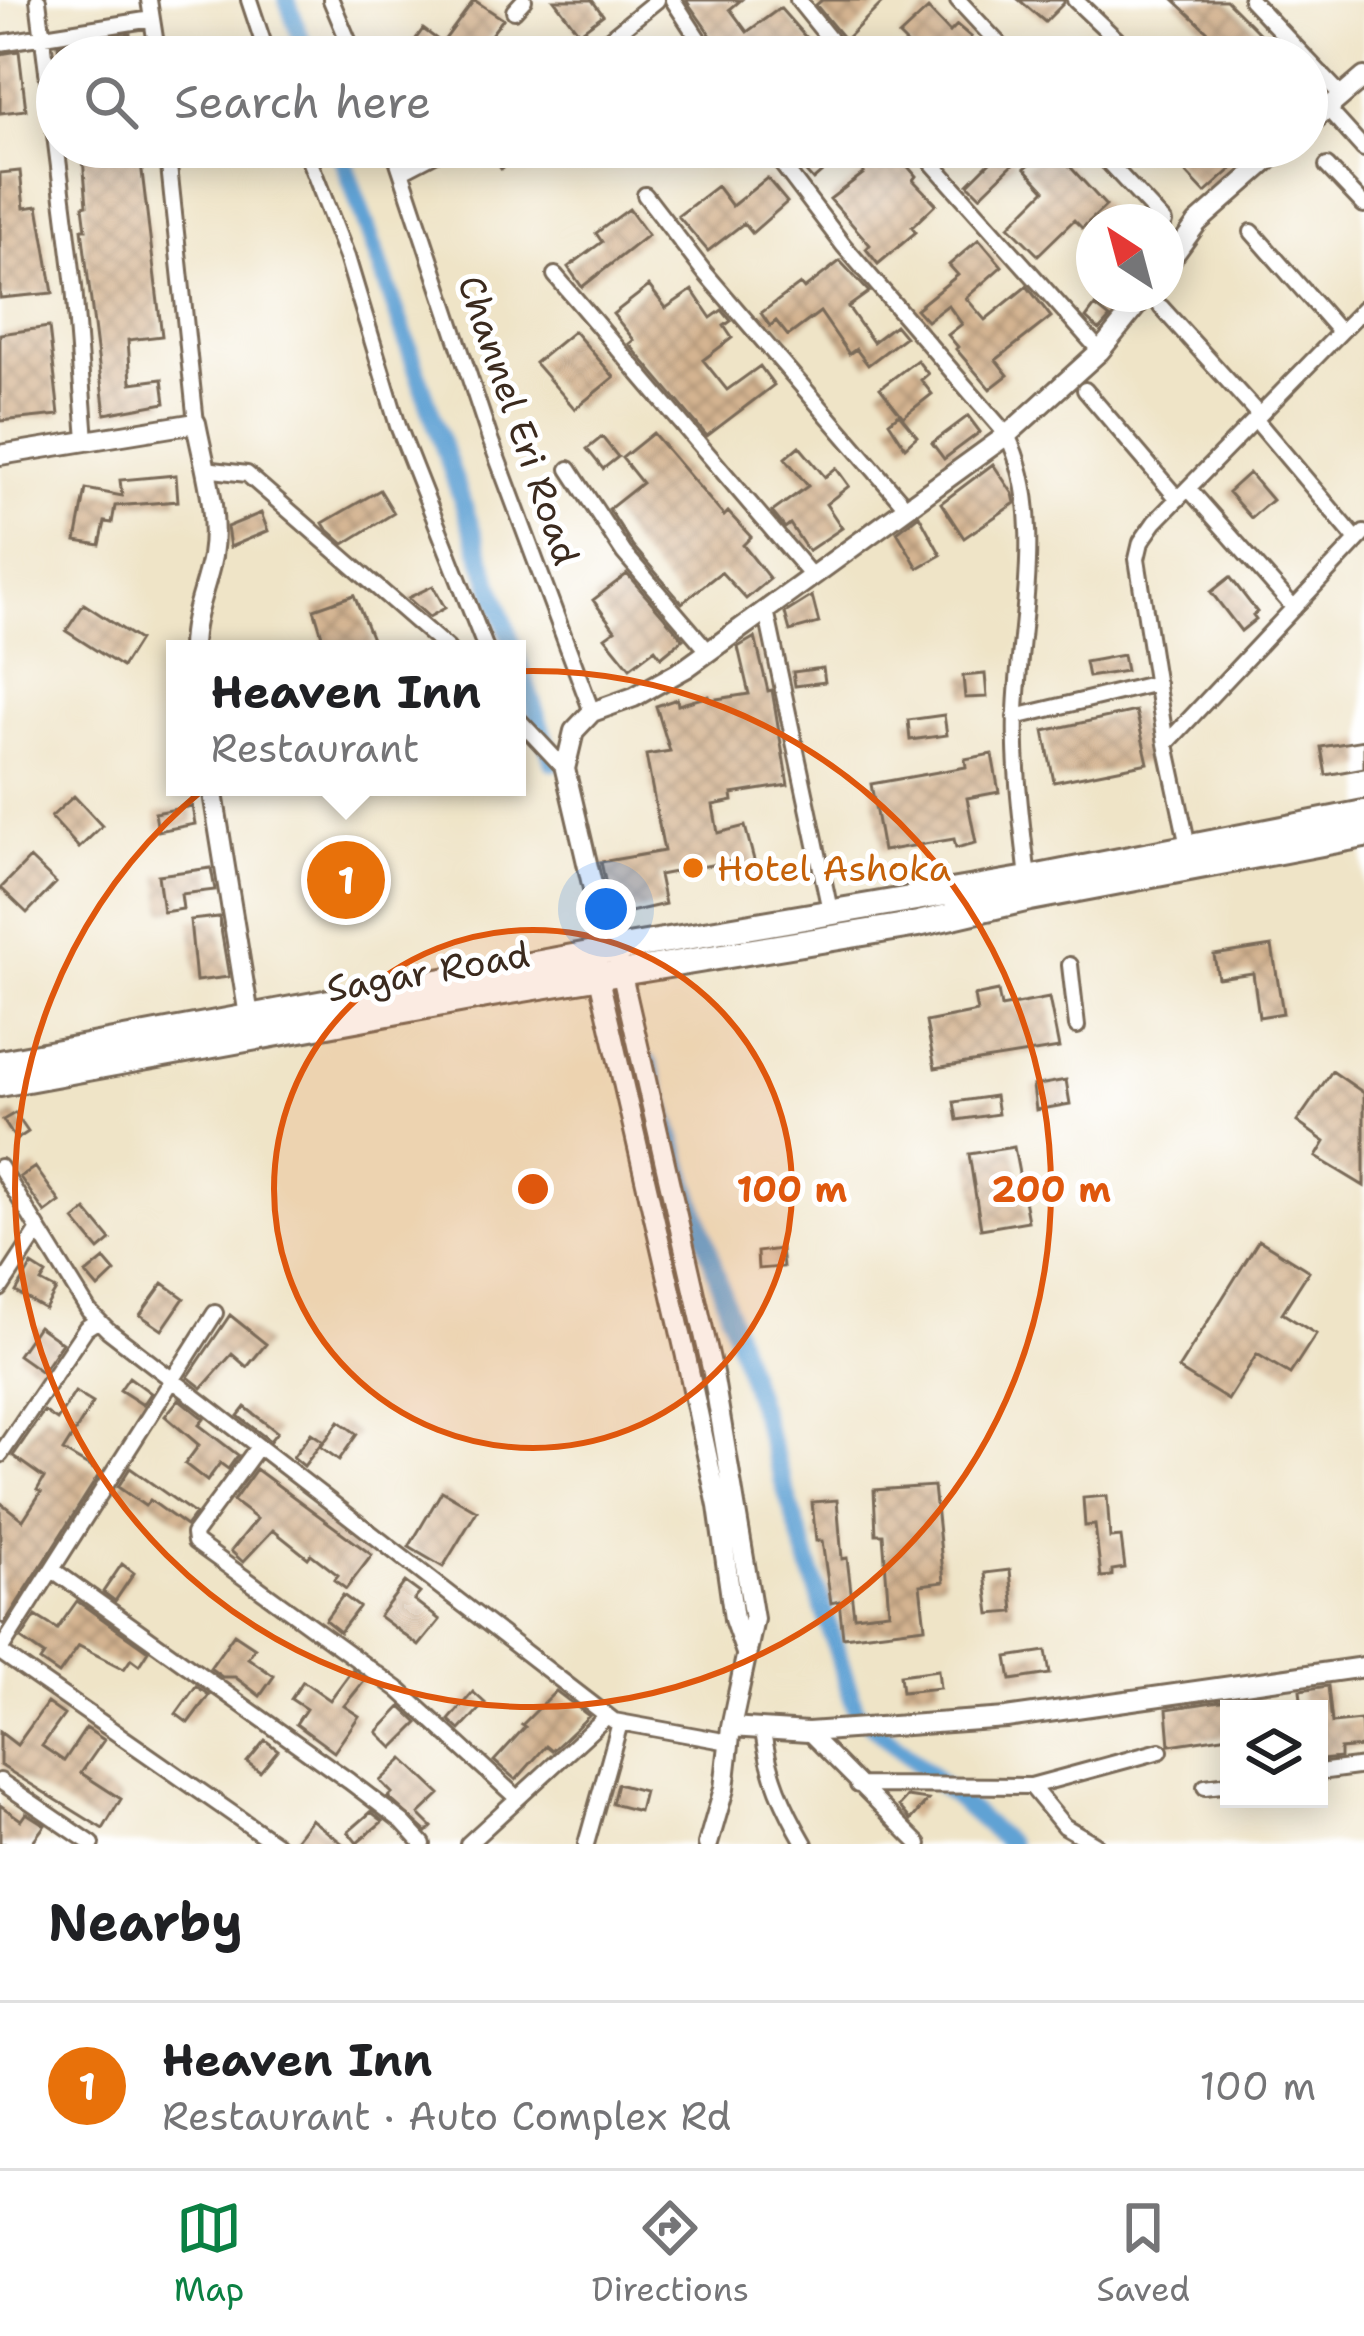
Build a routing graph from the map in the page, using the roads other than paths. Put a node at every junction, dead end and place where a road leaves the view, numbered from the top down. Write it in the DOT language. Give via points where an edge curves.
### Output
graph roads {
  1 [pos="38,0"];
  2 [pos="149,0"];
  3 [pos="249,0"];
  4 [pos="331,0"];
  5 [pos="658,0"];
  6 [pos="673,0"];
  7 [pos="798,0"];
  8 [pos="958,0"];
  9 [pos="1251,0"];
  10 [pos="1080,2"];
  11 [pos="152,20"];
  12 [pos="42,36"];
  13 [pos="155,36"];
  14 [pos="261,36"];
  15 [pos="346,36"];
  16 [pos="613,36"];
  17 [pos="696,36"];
  18 [pos="827,36"];
  19 [pos="991,36"];
  20 [pos="1114,36"];
  21 [pos="1285,36"];
  22 [pos="36,37"];
  23 [pos="0,43"];
  24 [pos="1364,77"];
  25 [pos="1328,93"];
  26 [pos="1334,102"];
  27 [pos="1328,107"];
  28 [pos="1364,148"];
  29 [pos="1328,167"];
  30 [pos="59,168"];
  31 [pos="168,168"];
  32 [pos="312,168"];
  33 [pos="401,168"];
  34 [pos="408,168"];
  35 [pos="785,168"];
  36 [pos="937,168"];
  37 [pos="1114,168"];
  38 [pos="1253,168"];
  39 [pos="1259,168"];
  40 [pos="402,171"];
  41 [pos="1256,171"];
  42 [pos="646,195"];
  43 [pos="1147,204"];
  44 [pos="1364,205"];
  45 [pos="1252,232"];
  46 [pos="1184,240"];
  47 [pos="555,275"];
  48 [pos="1364,308"];
  49 [pos="1141,312"];
  50 [pos="1165,312"];
  51 [pos="1340,332"];
  52 [pos="1100,351"];
  53 [pos="1084,391"];
  54 [pos="1257,417"];
  55 [pos="196,422"];
  56 [pos="1007,435"];
  57 [pos="86,440"];
  58 [pos="0,455"];
  59 [pos="205,469"];
  60 [pos="568,469"];
  61 [pos="1183,493"];
  62 [pos="906,507"];
  63 [pos="1360,536"];
  64 [pos="811,575"];
  65 [pos="1294,608"];
  66 [pos="766,610"];
  67 [pos="192,640"];
  68 [pos="438,640"];
  69 [pos="482,640"];
  70 [pos="709,652"];
  71 [pos="1157,683"];
  72 [pos="592,712"];
  73 [pos="1015,717"];
  74 [pos="526,728"];
  75 [pos="1166,744"];
  76 [pos="565,770"];
  77 [pos="213,796"];
  78 [pos="1364,813"];
  79 [pos="1364,835"];
  80 [pos="1188,847"];
  81 [pos="1028,879"];
  82 [pos="831,915"];
  83 [pos="608,964"];
  84 [pos="1070,965"];
  85 [pos="249,1016"];
  86 [pos="1077,1027"];
  87 [pos="0,1063"];
  88 [pos="0,1084"];
  89 [pos="0,1167"];
  90 [pos="38,1231"];
  91 [pos="0,1288"];
  92 [pos="215,1313"];
  93 [pos="97,1321"];
  94 [pos="173,1381"];
  95 [pos="258,1448"];
  96 [pos="0,1455"];
  97 [pos="52,1570"];
  98 [pos="0,1652"];
  99 [pos="1364,1667"];
  100 [pos="614,1719"];
  101 [pos="764,1731"];
  102 [pos="808,1732"];
  103 [pos="730,1735"];
  104 [pos="1160,1751"];
  105 [pos="1364,1766"];
  106 [pos="1328,1771"];
  107 [pos="0,1781"];
  108 [pos="858,1785"];
  109 [pos="1220,1785"];
  110 [pos="1031,1786"];
  111 [pos="1205,1787"];
  112 [pos="518,1798"];
  113 [pos="917,1843"];
  114 [pos="92,1844"];
  115 [pos="276,1844"];
  116 [pos="423,1844"];
  117 [pos="467,1844"];
  118 [pos="586,1844"];
  119 [pos="708,1844"];
  120 [pos="805,1844"];
  121 [pos="1096,1844"];
  1 -- 12 [label="street"];
  2 -- 11 [label="street"];
  3 -- 14 [label="street"];
  4 -- 15 [label="street"];
  5 -- 16 [label="street"];
  6 -- 17 [label="street"];
  7 -- 18 [label="street"];
  8 -- 19 [label="street"];
  9 -- 21 [label="street"];
  10 -- 20 [label="street"];
  11 -- 12 [label="street"];
  11 -- 13 [label="street"];
  22 -- 23 [label="street"];
  24 -- 26 [label="street"];
  25 -- 26 [label="street"];
  26 -- 27 [label="street"];
  26 -- 28 [label="street"];
  29 -- 44 [label="street"];
  30 -- 57 [label="street"];
  31 -- 55 [label="street"];
  32 -- 69 [label="street" via="398,426"];
  33 -- 40 [label="street, Channel Eri Road"];
  34 -- 40 [label="street"];
  35 -- 56 [label="street"];
  36 -- 52 [label="street"];
  37 -- 43 [label="street"];
  38 -- 41 [label="street"];
  39 -- 41 [label="street"];
  40 -- 72 [label="street, Channel Eri Road"];
  41 -- 46 [label="street"];
  42 -- 62 [label="street"];
  45 -- 51 [label="street"];
  47 -- 64 [label="street"];
  48 -- 51 [label="street"];
  49 -- 52 [label="street"];
  50 -- 54 [label="street"];
  51 -- 54 [label="street"];
  52 -- 56 [label="street"];
  53 -- 61 [label="street"];
  54 -- 61 [label="street"];
  54 -- 63 [label="street"];
  55 -- 57 [label="street"];
  55 -- 59 [label="street"];
  56 -- 62 [label="street"];
  56 -- 73 [label="street" via="1029,509"];
  57 -- 58 [label="street"];
  59 -- 67 [label="street" via="212,554"];
  59 -- 68 [label="street" via="247,474"];
  60 -- 70 [label="street" via="624,553"];
  61 -- 65 [label="street"];
  61 -- 71 [label="street" via="1141,542 1137,559"];
  62 -- 64 [label="street"];
  63 -- 65 [label="street"];
  64 -- 66 [label="street"];
  65 -- 75 [label="street"];
  66 -- 70 [label="street"];
  66 -- 82 [label="street"];
  70 -- 72 [label="street"];
  71 -- 73 [label="street"];
  71 -- 75 [label="street"];
  72 -- 76 [label="street" via="574,731"];
  73 -- 81 [label="street"];
  74 -- 76 [label="street"];
  75 -- 80 [label="street"];
  76 -- 83 [label="street" via="602,927 595,938"];
  77 -- 85 [label="street"];
  78 -- 80 [label="highway, Sagar Road"];
  79 -- 83 [label="highway, Sagar Road" via="918,924"];
  80 -- 81 [label="highway, Sagar Road"];
  81 -- 82 [label="highway, Sagar Road"];
  82 -- 83 [label="highway, Sagar Road"];
  83 -- 85 [label="highway, Sagar Road"];
  83 -- 88 [label="highway, Sagar Road" via="491,994"];
  83 -- 103 [label="street" via="713,1373 754,1618"];
  84 -- 86 [label="street"];
  85 -- 87 [label="highway, Sagar Road"];
  89 -- 90 [label="street"];
  90 -- 91 [label="street"];
  90 -- 93 [label="street"];
  92 -- 94 [label="street"];
  93 -- 94 [label="street"];
  93 -- 96 [label="street"];
  94 -- 95 [label="street"];
  94 -- 97 [label="street"];
  95 -- 100 [label="street"];
  95 -- 112 [label="street" via="195,1542 399,1690"];
  97 -- 98 [label="street"];
  97 -- 116 [label="street" via="349,1780"];
  98 -- 115 [label="street"];
  99 -- 102 [label="street" via="1006,1718"];
  100 -- 103 [label="street"];
  100 -- 112 [label="street"];
  100 -- 118 [label="street"];
  101 -- 102 [label="street"];
  101 -- 103 [label="street"];
  101 -- 120 [label="street" via="768,1770"];
  102 -- 108 [label="street"];
  103 -- 119 [label="street"];
  104 -- 110 [label="street"];
  105 -- 106 [label="street"];
  107 -- 114 [label="street"];
  108 -- 110 [label="street"];
  108 -- 113 [label="street"];
  109 -- 111 [label="street"];
  110 -- 121 [label="street" via="1064,1826"];
  112 -- 117 [label="street"];
}
